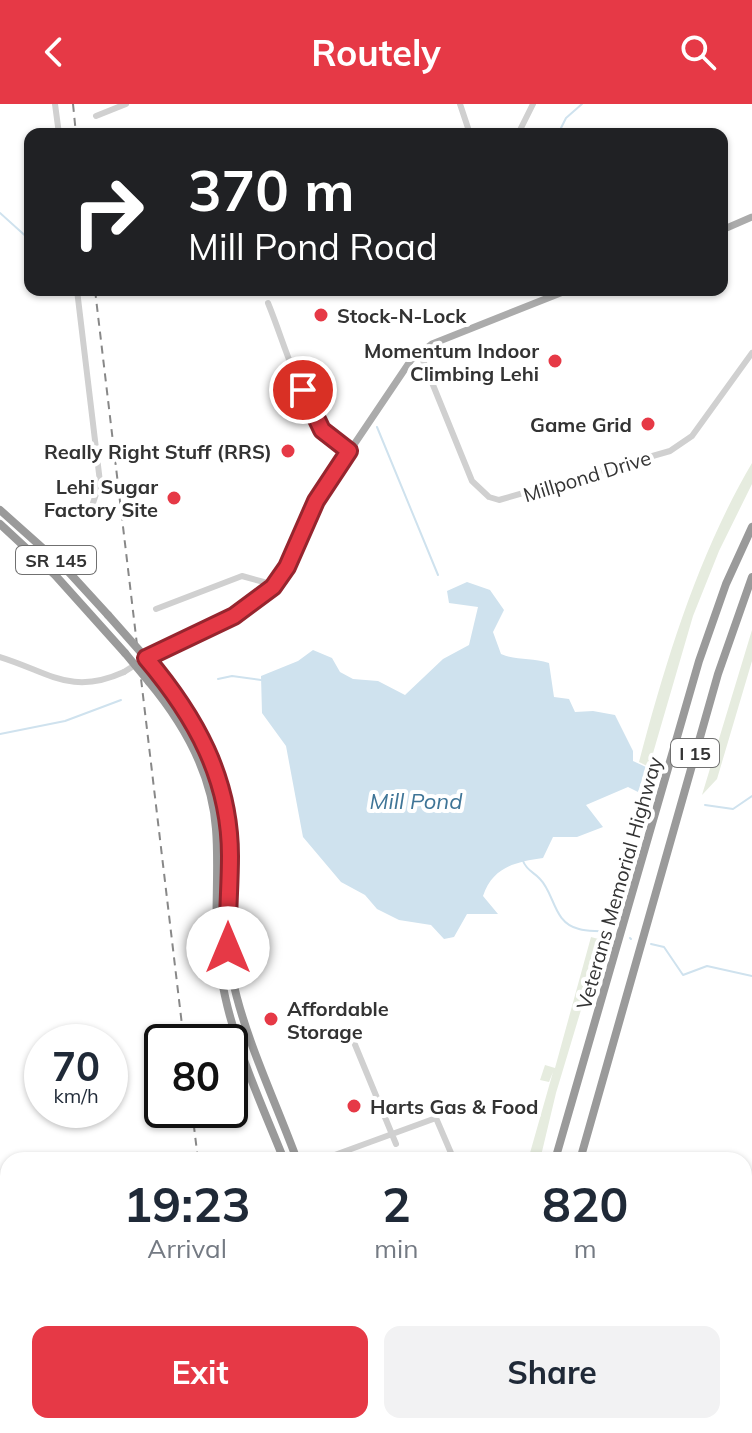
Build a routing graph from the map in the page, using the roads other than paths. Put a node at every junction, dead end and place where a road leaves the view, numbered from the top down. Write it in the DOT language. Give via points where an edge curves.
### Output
graph roads {
  1 [pos="55,104"];
  2 [pos="126,104"];
  3 [pos="460,104"];
  4 [pos="533,104"];
  5 [pos="96,116"];
  6 [pos="58,128"];
  7 [pos="468,128"];
  8 [pos="521,128"];
  9 [pos="752,217"];
  10 [pos="728,227"];
  11 [pos="78,296"];
  12 [pos="553,296"];
  13 [pos="268,303"];
  14 [pos="420,353"];
  15 [pos="752,353"];
  16 [pos="349,451"];
  17 [pos="92,506"];
  18 [pos="0,510"];
  19 [pos="0,524"];
  20 [pos="752,527"];
  21 [pos="752,577"];
  22 [pos="275,585"];
  23 [pos="156,609"];
  24 [pos="0,657"];
  25 [pos="146,658"];
  26 [pos="135,665"];
  27 [pos="351,1035"];
  28 [pos="392,1135"];
  29 [pos="396,1144"];
  30 [pos="281,1152"];
  31 [pos="294,1152"];
  32 [pos="344,1152"];
  33 [pos="451,1152"];
  34 [pos="557,1152"];
  35 [pos="584,1152"];
  1 -- 6 [label="street"];
  2 -- 5 [label="street"];
  3 -- 7 [label="street"];
  4 -- 8 [label="street"];
  9 -- 10 [label="main road"];
  11 -- 17 [label="street" via="100,482"];
  12 -- 14 [label="main road"];
  13 -- 16 [label="street" via="314,418"];
  14 -- 15 [label="street, Millpond Drive" via="472,481 499,500 670,451 692,436"];
  14 -- 16 [label="main road" via="398,376"];
  16 -- 22 [label="main road" via="316,501"];
  18 -- 25 [label="highway, SR 145, bridge" via="65,568"];
  19 -- 26 [label="highway, SR 145, bridge"];
  20 -- 34 [label="highway, Veterans Memorial Highway / I 15" via="699,661"];
  21 -- 35 [label="highway, Veterans Memorial Highway / I 15" via="718,674"];
  22 -- 23 [label="street" via="242,576"];
  22 -- 25 [label="main road" via="234,616"];
  24 -- 26 [label="street, bridge" via="75,684 96,682"];
  25 -- 31 [label="highway, SR 145" via="196,726 218,774 229,826 231,975"];
  26 -- 30 [label="highway, SR 145, bridge" via="185,732 206,777 216,827 221,979"];
  27 -- 28 [label="street"];
  28 -- 29 [label="street"];
  28 -- 32 [label="street"];
  28 -- 33 [label="street" via="436,1118"];
}
